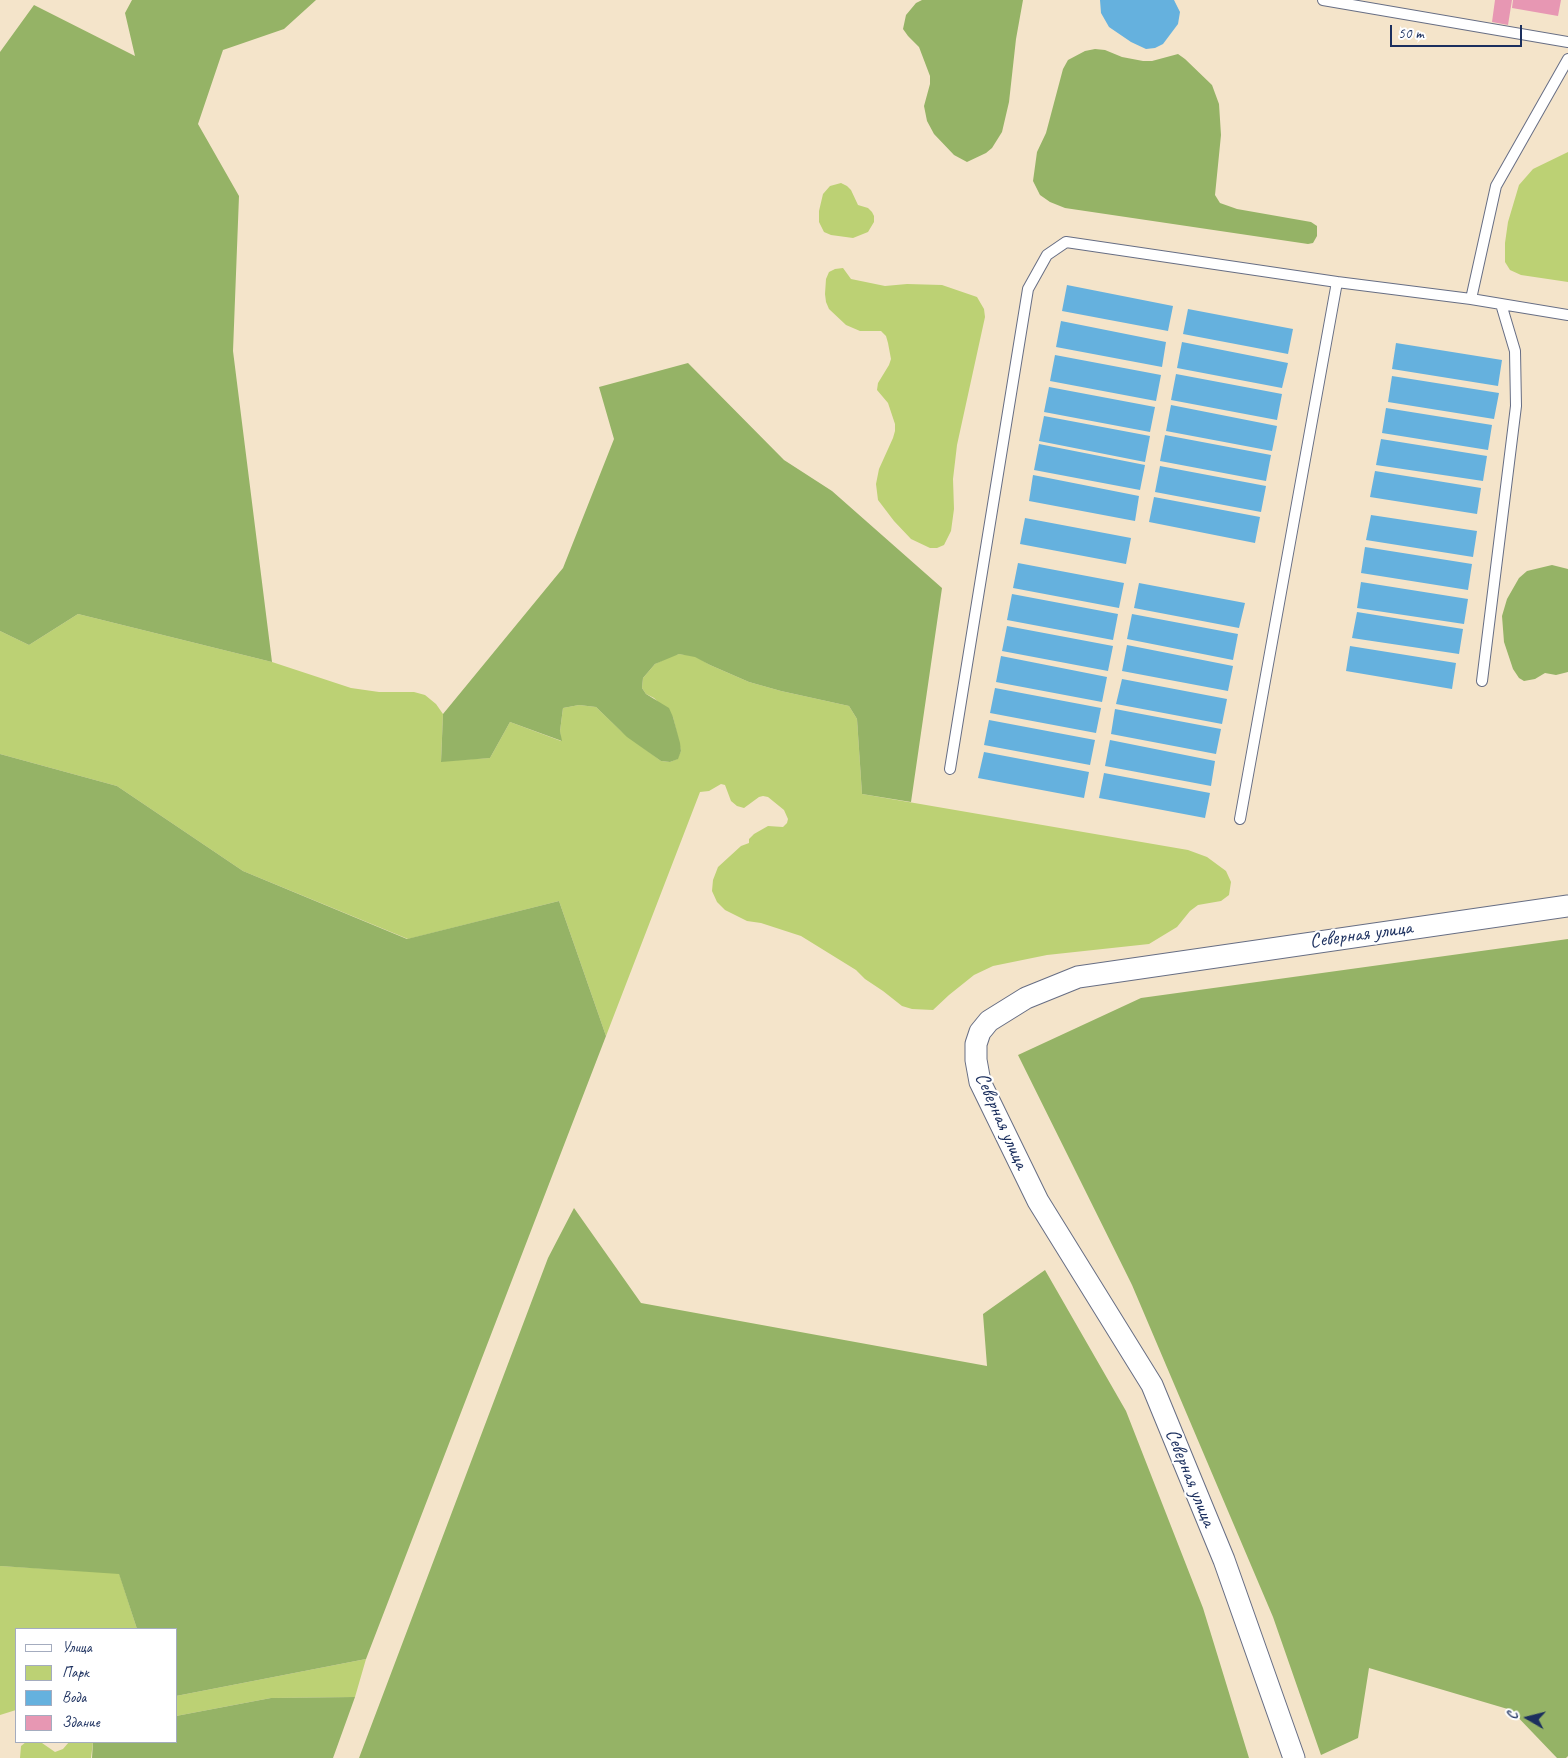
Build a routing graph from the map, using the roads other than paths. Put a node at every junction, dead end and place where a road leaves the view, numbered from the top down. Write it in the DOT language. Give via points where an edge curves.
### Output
graph roads {
  1 [pos="1323,0"];
  2 [pos="1568,42"];
  3 [pos="1568,59"];
  4 [pos="1336,282"];
  5 [pos="1471,299"];
  6 [pos="1501,304"];
  7 [pos="1568,315"];
  8 [pos="1482,681"];
  9 [pos="950,769"];
  10 [pos="1240,819"];
  11 [pos="1568,906"];
  12 [pos="1294,1758"];
  1 -- 2 [label="lane"];
  3 -- 5 [label="lane" via="1496,186"];
  4 -- 5 [label="lane"];
  4 -- 9 [label="lane" via="1066,242 1046,255 1028,289"];
  4 -- 10 [label="lane"];
  5 -- 6 [label="lane"];
  6 -- 7 [label="lane"];
  6 -- 8 [label="lane" via="1515,351 1516,406"];
  11 -- 12 [label="street, Северная улица" via="1078,976 1026,998 990,1020 980,1032 976,1044 980,1082 1038,1201 1152,1384 1224,1560"];
}
